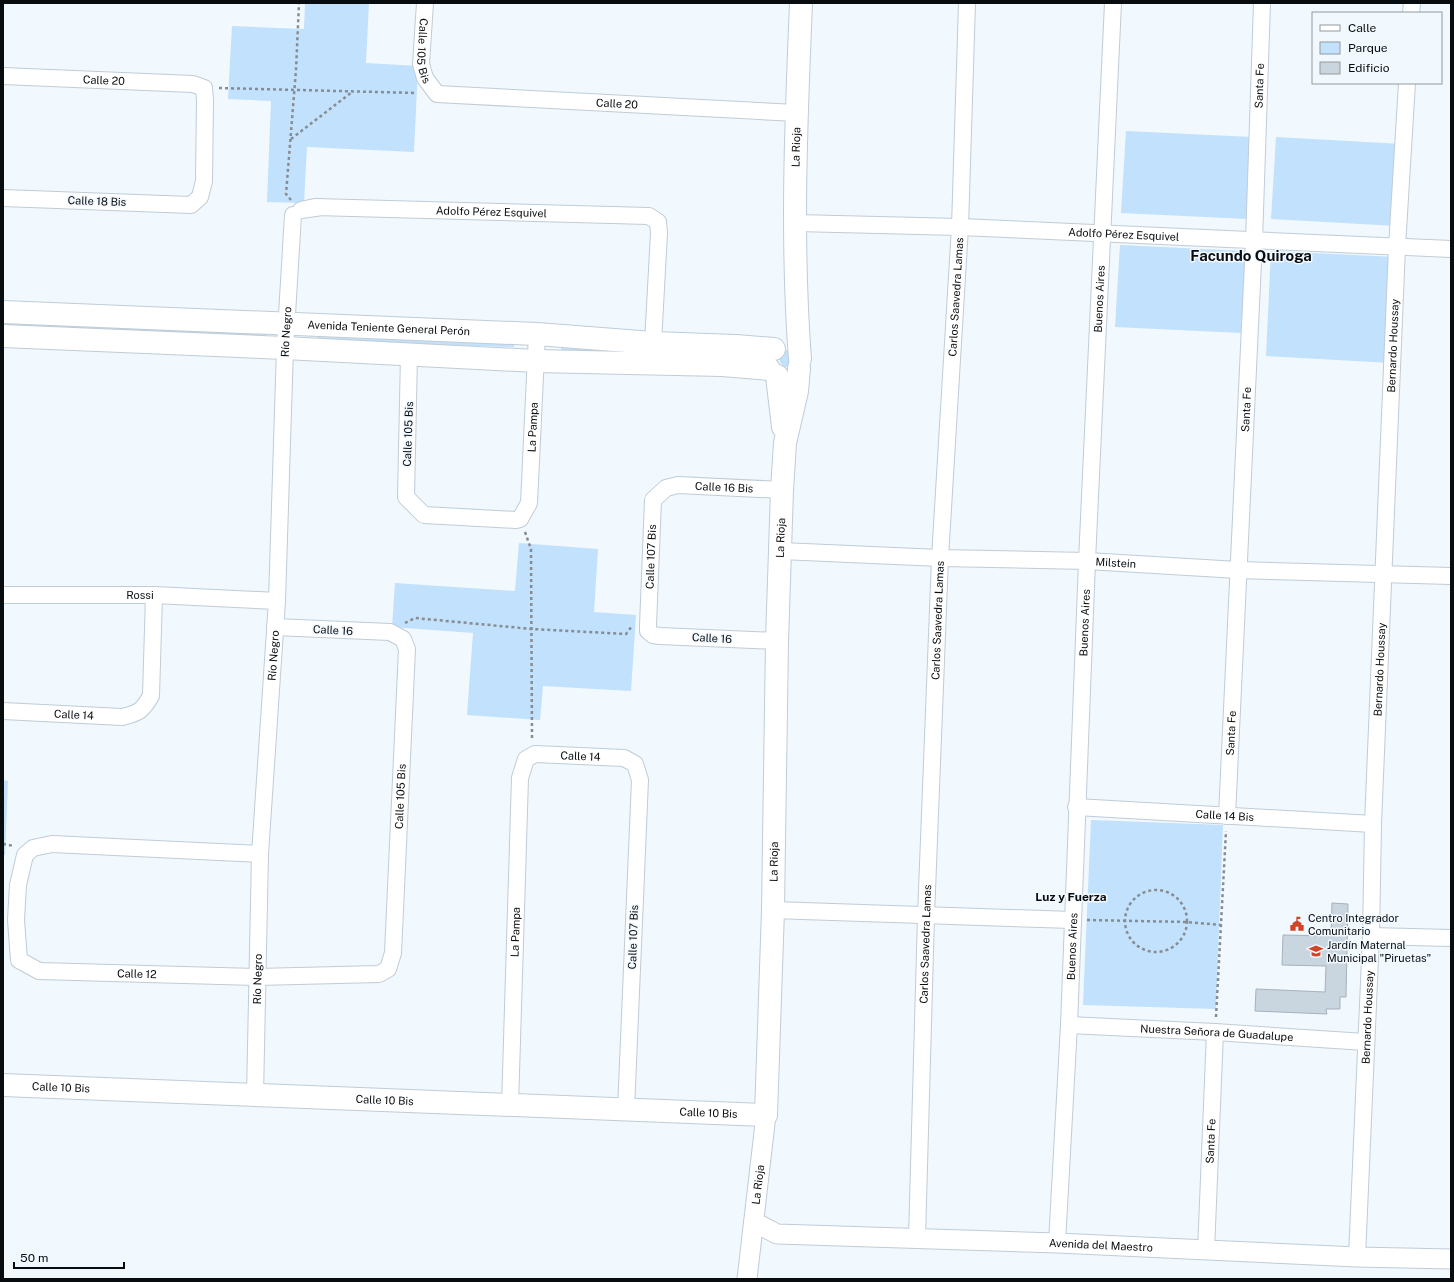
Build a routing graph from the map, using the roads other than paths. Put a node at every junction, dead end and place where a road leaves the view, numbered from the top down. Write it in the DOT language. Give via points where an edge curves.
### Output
graph roads {
  1 [pos="426,3"];
  2 [pos="801,3"];
  3 [pos="967,3"];
  4 [pos="1113,3"];
  5 [pos="1262,3"];
  6 [pos="3,76"];
  7 [pos="1407,84"];
  8 [pos="437,94"];
  9 [pos="796,113"];
  10 [pos="3,198"];
  11 [pos="191,205"];
  12 [pos="297,213"];
  13 [pos="796,223"];
  14 [pos="960,227"];
  15 [pos="1104,232"];
  16 [pos="1254,241"];
  17 [pos="1397,247"];
  18 [pos="1451,249"];
  19 [pos="795,290"];
  20 [pos="3,312"];
  21 [pos="286,324"];
  22 [pos="537,334"];
  23 [pos="3,336"];
  24 [pos="653,343"];
  25 [pos="285,348"];
  26 [pos="409,355"];
  27 [pos="775,360"];
  28 [pos="536,361"];
  29 [pos="799,364"];
  30 [pos="785,442"];
  31 [pos="666,488"];
  32 [pos="782,490"];
  33 [pos="520,519"];
  34 [pos="781,551"];
  35 [pos="940,558"];
  36 [pos="1087,561"];
  37 [pos="1238,570"];
  38 [pos="1384,574"];
  39 [pos="1451,576"];
  40 [pos="3,595"];
  41 [pos="154,595"];
  42 [pos="277,601"];
  43 [pos="275,627"];
  44 [pos="648,629"];
  45 [pos="390,632"];
  46 [pos="777,641"];
  47 [pos="3,711"];
  48 [pos="531,757"];
  49 [pos="635,764"];
  50 [pos="1076,807"];
  51 [pos="1227,816"];
  52 [pos="1373,824"];
  53 [pos="260,854"];
  54 [pos="774,910"];
  55 [pos="926,916"];
  56 [pos="1072,920"];
  57 [pos="1370,936"];
  58 [pos="1451,938"];
  59 [pos="388,969"];
  60 [pos="257,976"];
  61 [pos="1069,1025"];
  62 [pos="1215,1032"];
  63 [pos="1365,1042"];
  64 [pos="3,1085"];
  65 [pos="255,1096"];
  66 [pos="510,1106"];
  67 [pos="626,1110"];
  68 [pos="766,1115"];
  69 [pos="754,1222"];
  70 [pos="917,1238"];
  71 [pos="1057,1243"];
  72 [pos="1206,1251"];
  73 [pos="1357,1257"];
  74 [pos="1451,1259"];
  75 [pos="747,1279"];
  1 -- 8 [label="street, Calle 105 Bis" via="421,64 425,78"];
  2 -- 9 [label="main road, La Rioja"];
  3 -- 14 [label="street, Carlos Saavedra Lamas"];
  4 -- 15 [label="street, Buenos Aires"];
  5 -- 16 [label="street, Santa Fe"];
  6 -- 11 [label="street, Calle 20" via="193,84 204,88 204,182 200,197"];
  7 -- 17 [label="street, Bernardo Houssay"];
  8 -- 9 [label="street, Calle 20"];
  9 -- 13 [label="main road, La Rioja"];
  10 -- 11 [label="street, Calle 18 Bis"];
  12 -- 21 [label="street, Río Negro"];
  12 -- 24 [label="street, Adolfo Pérez Esquivel" via="322,207 649,216 658,222 659,233"];
  13 -- 14 [label="street, Adolfo Pérez Esquivel"];
  13 -- 19 [label="main road, La Rioja"];
  14 -- 15 [label="street, Adolfo Pérez Esquivel"];
  14 -- 35 [label="street, Carlos Saavedra Lamas"];
  15 -- 16 [label="street, Adolfo Pérez Esquivel"];
  15 -- 36 [label="street, Buenos Aires"];
  16 -- 17 [label="street, Adolfo Pérez Esquivel"];
  16 -- 37 [label="street, Santa Fe"];
  17 -- 18 [label="street, Adolfo Pérez Esquivel"];
  17 -- 38 [label="street, Bernardo Houssay"];
  19 -- 27 [label="main road, La Rioja"];
  19 -- 29 [label="main road, La Rioja"];
  20 -- 21 [label="main road, Avenida Teniente General Perón"];
  21 -- 22 [label="main road, Avenida Teniente General Perón"];
  21 -- 25 [label="street, Río Negro"];
  22 -- 24 [label="main road, Avenida Teniente General Perón"];
  22 -- 28 [label="street, La Pampa"];
  23 -- 25 [label="main road"];
  24 -- 27 [label="main road, Avenida Teniente General Perón" via="736,346"];
  25 -- 26 [label="main road"];
  25 -- 42 [label="street, Río Negro"];
  26 -- 28 [label="main road"];
  26 -- 33 [label="street, Calle 105 Bis" via="406,496 424,515"];
  27 -- 28 [label="main road" via="722,365"];
  27 -- 29 [label="main road" via="787,377 796,372"];
  27 -- 29 [label="main road" via="787,346 796,351"];
  27 -- 30 [label="main road, La Rioja"];
  28 -- 33 [label="street, La Pampa" via="529,503"];
  29 -- 30 [label="main road, La Rioja" via="797,392"];
  30 -- 32 [label="main road, La Rioja"];
  31 -- 32 [label="street, Calle 16 Bis" via="678,485"];
  31 -- 44 [label="street, Calle 107 Bis" via="653,500"];
  32 -- 34 [label="main road, La Rioja"];
  34 -- 35 [label="street, Milstein"];
  34 -- 46 [label="main road, La Rioja"];
  35 -- 36 [label="street, Milstein"];
  35 -- 55 [label="street, Carlos Saavedra Lamas"];
  36 -- 37 [label="street, Milstein"];
  36 -- 50 [label="street, Buenos Aires"];
  37 -- 38 [label="street, Milstein"];
  37 -- 51 [label="street, Santa Fe"];
  38 -- 39 [label="street, Milstein"];
  38 -- 52 [label="street, Bernardo Houssay"];
  40 -- 41 [label="street, Rossi"];
  41 -- 42 [label="street, Rossi"];
  41 -- 47 [label="street, Calle 14" via="152,696 144,709 122,717"];
  42 -- 43 [label="street, Río Negro"];
  43 -- 45 [label="street, Calle 16"];
  43 -- 53 [label="street, Río Negro"];
  44 -- 46 [label="street, Calle 16" via="653,635 660,636"];
  45 -- 59 [label="street, Calle 105 Bis" via="403,639 407,649 393,953"];
  46 -- 54 [label="main road, La Rioja"];
  48 -- 49 [label="street, Calle 14" via="624,758"];
  48 -- 66 [label="street, La Pampa" via="520,778"];
  49 -- 67 [label="street, Calle 107 Bis" via="640,780"];
  50 -- 51 [label="street, Calle 14 Bis"];
  50 -- 56 [label="street, Buenos Aires"];
  51 -- 52 [label="street, Calle 14 Bis"];
  52 -- 57 [label="street, Bernardo Houssay"];
  53 -- 60 [label="street, Río Negro"];
  53 -- 60 [label="street, Calle 12" via="52,844 33,848 25,855 18,885 16,920 19,960 39,971"];
  54 -- 55 [label="street"];
  54 -- 68 [label="main road, La Rioja"];
  55 -- 56 [label="street"];
  55 -- 70 [label="street, Carlos Saavedra Lamas"];
  56 -- 61 [label="street, Buenos Aires"];
  57 -- 58 [label="street"];
  57 -- 63 [label="street, Bernardo Houssay"];
  59 -- 60 [label="street, Calle 12" via="379,974"];
  60 -- 65 [label="street, Río Negro"];
  61 -- 62 [label="street, Nuestra Señora de Guadalupe"];
  61 -- 71 [label="street, Buenos Aires"];
  62 -- 63 [label="street, Nuestra Señora de Guadalupe"];
  62 -- 72 [label="street, Santa Fe"];
  63 -- 73 [label="street, Bernardo Houssay"];
  64 -- 65 [label="main road, Calle 10 Bis"];
  65 -- 66 [label="main road, Calle 10 Bis"];
  66 -- 67 [label="main road, Calle 10 Bis"];
  67 -- 68 [label="main road, Calle 10 Bis"];
  68 -- 69 [label="street, La Rioja"];
  69 -- 70 [label="street, Avenida del Maestro" via="777,1234"];
  69 -- 75 [label="street, La Rioja"];
  70 -- 71 [label="street, Avenida del Maestro"];
  71 -- 72 [label="street, Avenida del Maestro"];
  72 -- 73 [label="street, Avenida del Maestro"];
  73 -- 74 [label="street, Avenida del Maestro"];
}
